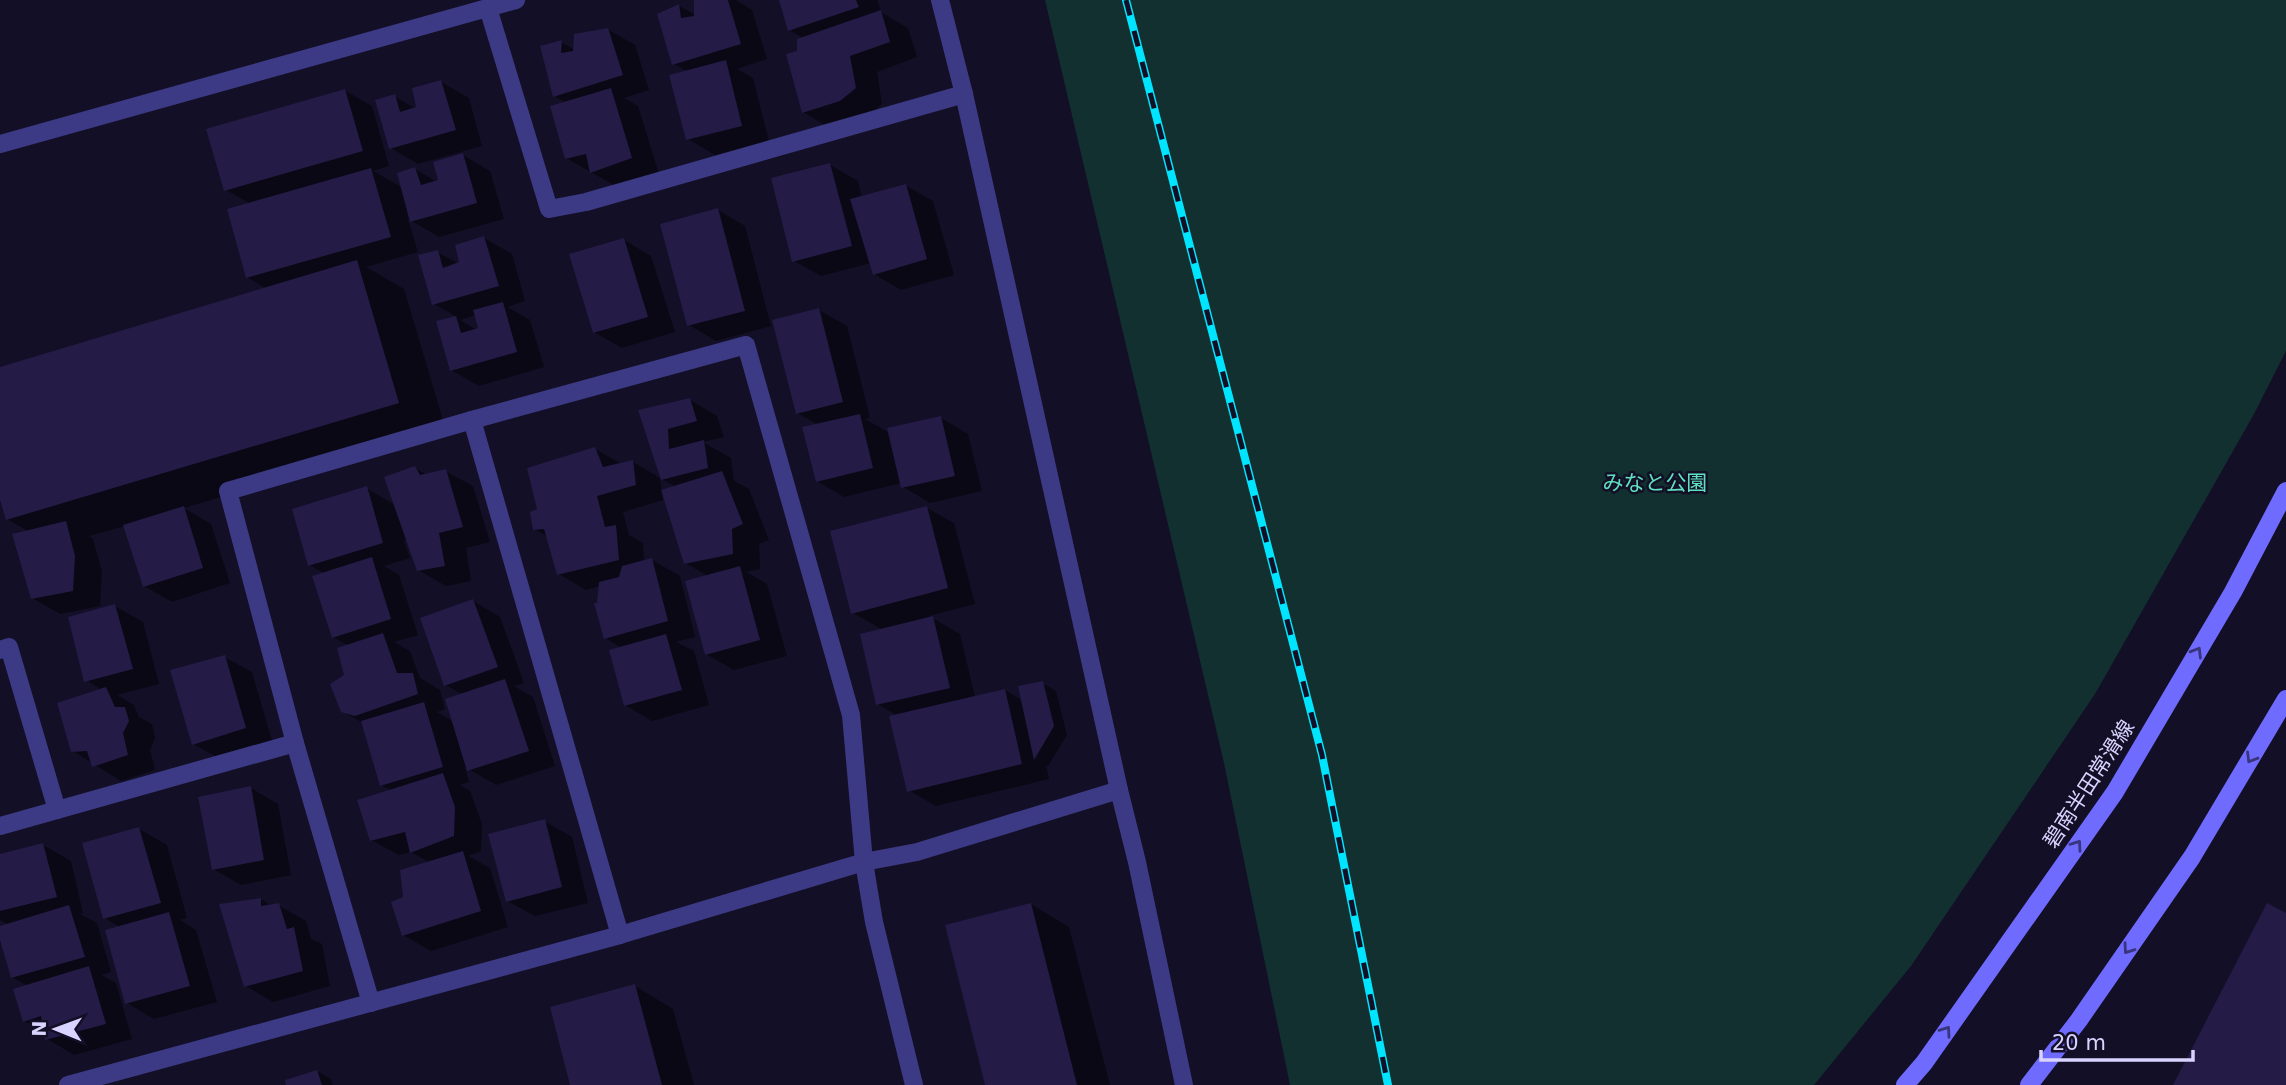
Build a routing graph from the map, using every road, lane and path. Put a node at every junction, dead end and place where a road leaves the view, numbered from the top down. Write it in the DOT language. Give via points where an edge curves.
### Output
graph roads {
  1 [pos="516,0"];
  2 [pos="940,0"];
  3 [pos="488,8"];
  4 [pos="964,94"];
  5 [pos="0,144"];
  6 [pos="472,419"];
  7 [pos="2286,491"];
  8 [pos="0,650"];
  9 [pos="2286,699"];
  10 [pos="295,743"];
  11 [pos="1119,790"];
  12 [pos="57,810"];
  13 [pos="0,826"];
  14 [pos="864,862"];
  15 [pos="621,934"];
  16 [pos="371,1003"];
  17 [pos="68,1085"];
  18 [pos="914,1085"];
  19 [pos="1184,1085"];
  20 [pos="1905,1085"];
  21 [pos="2029,1085"];
  1 -- 3 [label="street"];
  2 -- 4 [label="street"];
  3 -- 4 [label="street" via="549,209"];
  3 -- 5 [label="street"];
  4 -- 11 [label="street"];
  6 -- 10 [label="street" via="228,491"];
  6 -- 14 [label="street" via="746,345 851,715"];
  6 -- 15 [label="street"];
  20 -- 7 [label="main road, 碧南半田常滑線, one-way" via="2115,792 2233,592"];
  8 -- 12 [label="street" via="9,648"];
  9 -- 21 [label="main road, one-way" via="2192,857"];
  10 -- 12 [label="street"];
  10 -- 16 [label="street"];
  11 -- 14 [label="street" via="917,852"];
  11 -- 19 [label="street"];
  12 -- 13 [label="street"];
  14 -- 15 [label="street"];
  14 -- 18 [label="street"];
  15 -- 16 [label="street"];
  16 -- 17 [label="street"];
}
